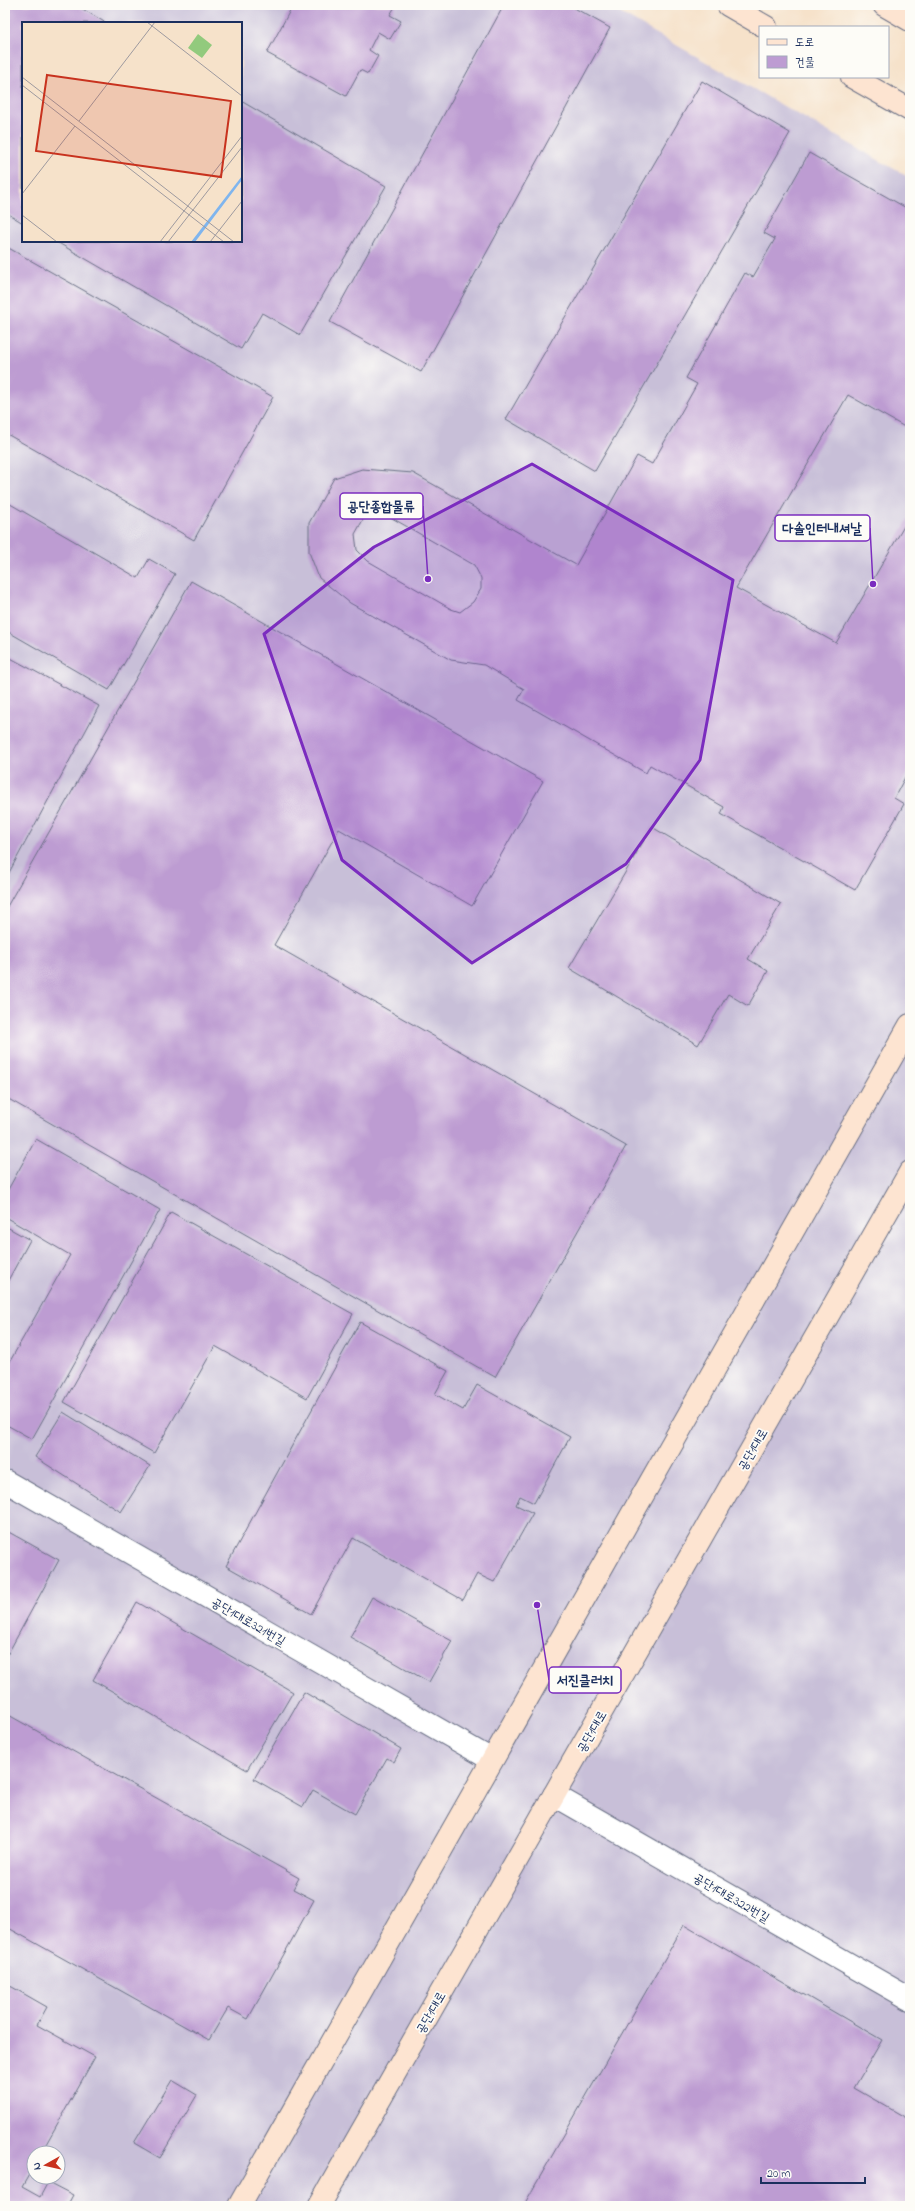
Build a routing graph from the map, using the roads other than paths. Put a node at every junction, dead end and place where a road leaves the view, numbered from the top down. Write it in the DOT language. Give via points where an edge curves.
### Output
graph roads {
  1 [pos="728,5"];
  2 [pos="884,5"];
  3 [pos="910,20"];
  4 [pos="764,26"];
  5 [pos="854,78"];
  6 [pos="910,110"];
  7 [pos="910,1025"];
  8 [pos="910,1172"];
  9 [pos="5,1482"];
  10 [pos="492,1760"];
  11 [pos="554,1795"];
  12 [pos="910,1998"];
  13 [pos="239,2206"];
  14 [pos="319,2206"];
  1 -- 4 [label="main road"];
  2 -- 3 [label="main road"];
  5 -- 6 [label="main road"];
  7 -- 10 [label="main road"];
  8 -- 11 [label="main road, 공단1대로"];
  9 -- 10 [label="street, 공단1대로321번길"];
  10 -- 13 [label="main road"];
  11 -- 12 [label="street, 공단1대로322번길"];
  11 -- 14 [label="main road, 공단1대로"];
}
